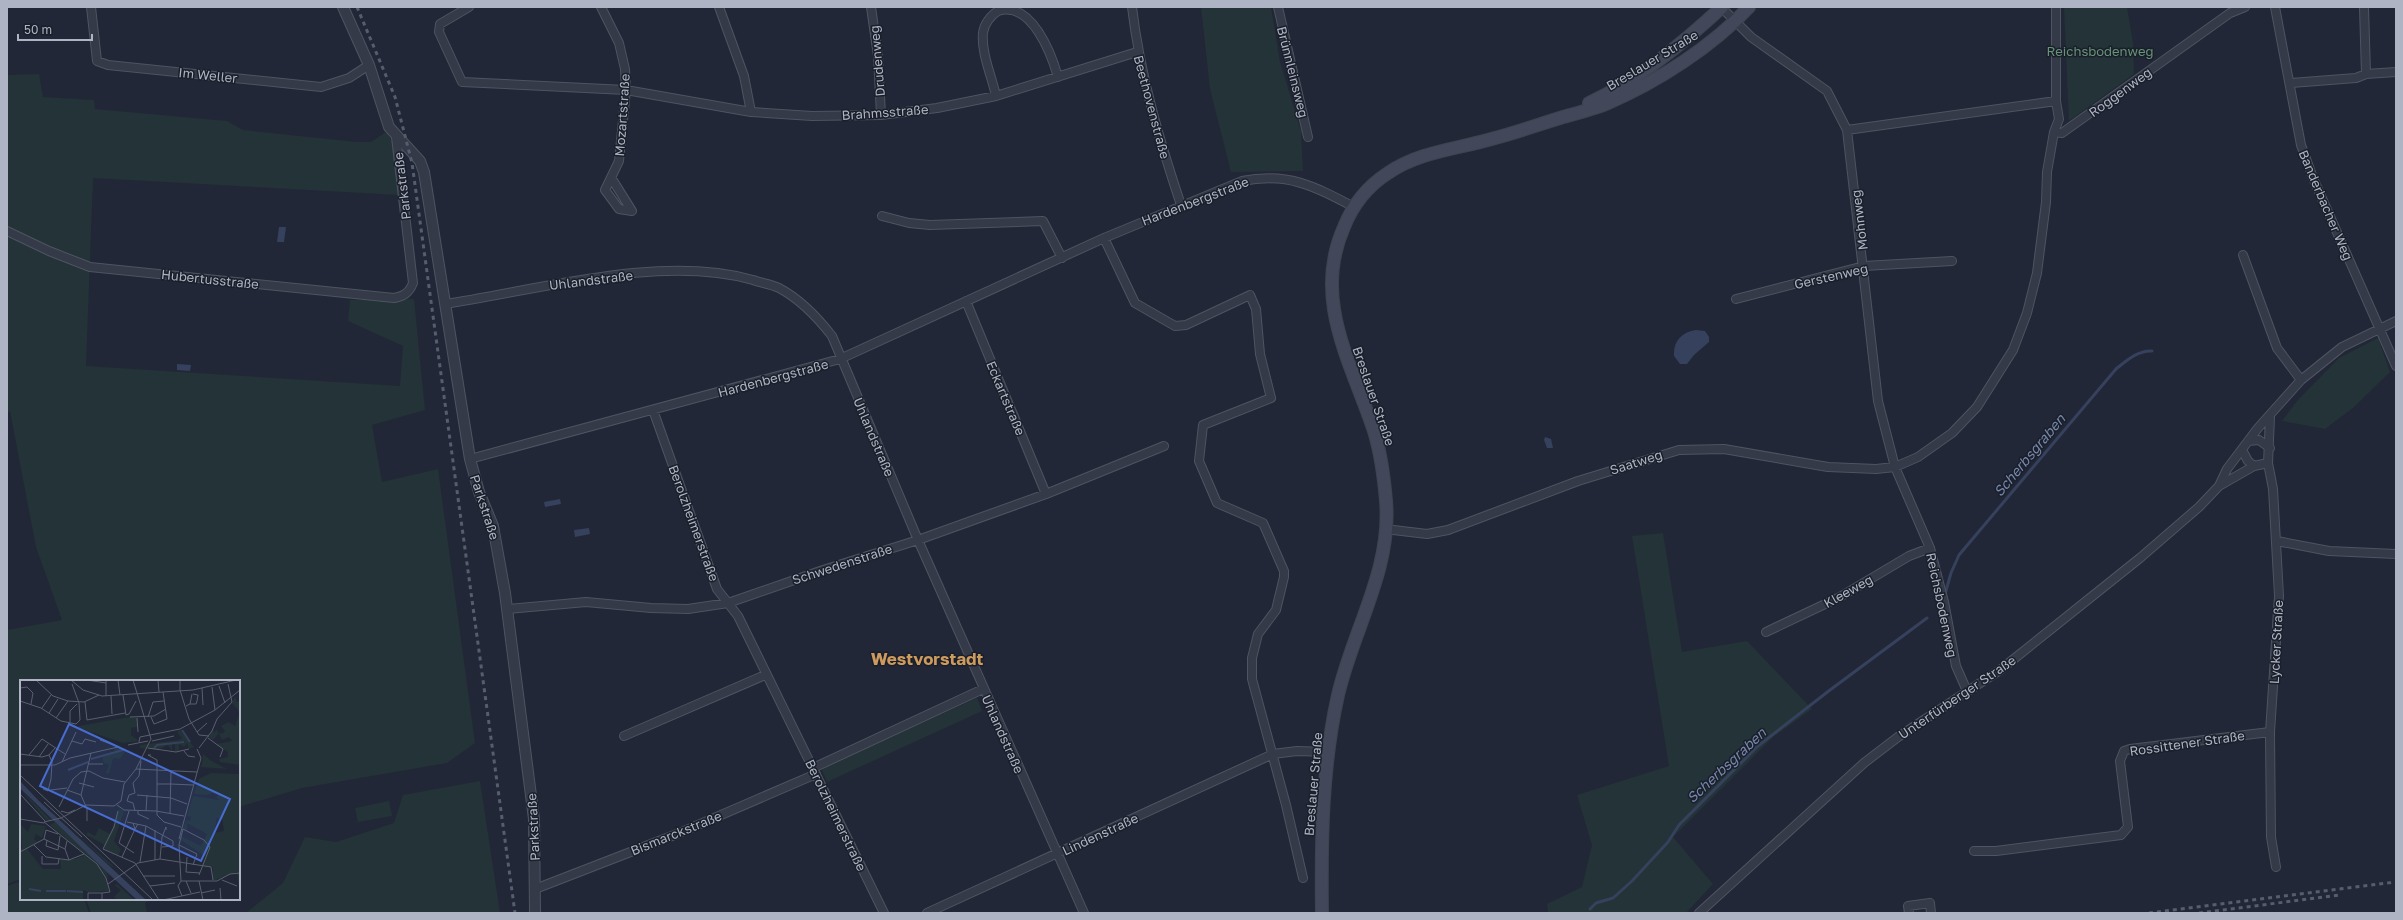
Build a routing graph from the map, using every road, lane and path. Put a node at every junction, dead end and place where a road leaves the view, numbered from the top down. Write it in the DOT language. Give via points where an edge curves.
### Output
graph roads {
  1 [pos="91,7"];
  2 [pos="343,7"];
  3 [pos="469,7"];
  4 [pos="601,7"];
  5 [pos="719,7"];
  6 [pos="871,7"];
  7 [pos="1132,7"];
  8 [pos="1278,7"];
  9 [pos="1722,7"];
  10 [pos="1749,7"];
  11 [pos="2056,7"];
  12 [pos="2245,7"];
  13 [pos="2275,7"];
  14 [pos="2364,7"];
  15 [pos="999,9"];
  16 [pos="1735,22"];
  17 [pos="1137,52"];
  18 [pos="368,65"];
  19 [pos="2396,72"];
  20 [pos="2366,74"];
  21 [pos="1058,77"];
  22 [pos="2291,83"];
  23 [pos="626,90"];
  24 [pos="996,96"];
  25 [pos="2056,101"];
  26 [pos="751,112"];
  27 [pos="881,115"];
  28 [pos="1555,120"];
  29 [pos="1847,130"];
  30 [pos="2054,132"];
  31 [pos="396,137"];
  32 [pos="1308,137"];
  33 [pos="612,179"];
  34 [pos="1181,205"];
  35 [pos="1354,207"];
  36 [pos="882,216"];
  37 [pos="7,231"];
  38 [pos="1104,238"];
  39 [pos="2242,255"];
  40 [pos="1062,258"];
  41 [pos="1952,261"];
  42 [pos="1864,266"];
  43 [pos="413,283"];
  44 [pos="1736,299"];
  45 [pos="966,301"];
  46 [pos="444,304"];
  47 [pos="2396,321"];
  48 [pos="2379,327"];
  49 [pos="840,359"];
  50 [pos="2396,366"];
  51 [pos="2301,380"];
  52 [pos="653,410"];
  53 [pos="2270,417"];
  54 [pos="2248,441"];
  55 [pos="1164,446"];
  56 [pos="2270,448"];
  57 [pos="2242,450"];
  58 [pos="470,459"];
  59 [pos="2268,463"];
  60 [pos="2254,466"];
  61 [pos="1895,467"];
  62 [pos="2218,486"];
  63 [pos="1046,494"];
  64 [pos="1385,529"];
  65 [pos="918,540"];
  66 [pos="2277,541"];
  67 [pos="1930,548"];
  68 [pos="2396,554"];
  69 [pos="728,603"];
  70 [pos="507,609"];
  71 [pos="1766,632"];
  72 [pos="765,675"];
  73 [pos="984,689"];
  74 [pos="1966,691"];
  75 [pos="2270,732"];
  76 [pos="624,736"];
  77 [pos="1328,752"];
  78 [pos="1273,754"];
  79 [pos="814,771"];
  80 [pos="1974,851"];
  81 [pos="1057,854"];
  82 [pos="2276,867"];
  83 [pos="1303,878"];
  84 [pos="535,889"];
  85 [pos="535,913"];
  86 [pos="884,913"];
  87 [pos="927,913"];
  88 [pos="1084,913"];
  89 [pos="1322,913"];
  90 [pos="1699,913"];
  91 [pos="1909,913"];
  92 [pos="1931,913"];
  1 -- 18 [label="street, Im Weller" via="94,53 97,61 108,65 321,87 349,78"];
  2 -- 18 [label="street, Parkstraße"];
  3 -- 23 [label="street, Brahmsstraße" via="440,24 439,32 462,82"];
  4 -- 23 [label="street, Mozartstraße" via="619,43 626,69"];
  5 -- 26 [label="street" via="744,76"];
  6 -- 27 [label="street, Drudenweg" via="878,56"];
  7 -- 17 [label="street, Beethovenstraße"];
  8 -- 32 [label="street, Brünnleinsweg"];
  9 -- 16 [label="street, Breslauer Straße"];
  9 -- 28 [label="main road, Breslauer Straße" via="1686,40 1647,70"];
  10 -- 16 [label="main road, Breslauer Straße"];
  11 -- 25 [label="street"];
  12 -- 30 [label="street, Roggenweg" via="2230,14 2062,134"];
  13 -- 22 [label="street, Banderbacher Weg"];
  14 -- 20 [label="street"];
  15 -- 21 [label="street" via="1012,8 1023,12 1040,29 1052,55"];
  15 -- 24 [label="street" via="989,18 983,31 983,42"];
  16 -- 28 [label="main road, Breslauer Straße" via="1697,52 1653,80 1607,104"];
  16 -- 29 [label="street, Mohnweg" via="1827,91"];
  17 -- 21 [label="street, Brahmsstraße"];
  17 -- 34 [label="street, Beethovenstraße" via="1156,129"];
  18 -- 31 [label="street, Parkstraße" via="389,127"];
  19 -- 20 [label="street"];
  20 -- 22 [label="street" via="2356,78"];
  21 -- 24 [label="street, Brahmsstraße"];
  22 -- 48 [label="street, Banderbacher Weg" via="2301,145"];
  23 -- 26 [label="street, Brahmsstraße"];
  23 -- 33 [label="street, Mozartstraße" via="619,161"];
  24 -- 27 [label="street, Brahmsstraße" via="937,108"];
  25 -- 29 [label="street"];
  25 -- 30 [label="street" via="2059,119"];
  26 -- 27 [label="street, Brahmsstraße" via="812,116"];
  28 -- 35 [label="main road, Breslauer Straße" via="1406,162 1367,190"];
  29 -- 42 [label="street, Mohnweg"];
  30 -- 61 [label="street" via="2047,172 2037,273 2027,313 2013,350 1977,407 1952,433 1918,457"];
  31 -- 43 [label="street, Parkstraße"];
  31 -- 46 [label="street, Parkstraße" via="420,161 424,172"];
  34 -- 35 [label="street, Hardenbergstraße" via="1242,181 1263,177 1284,178 1311,185"];
  34 -- 38 [label="street, Hardenbergstraße"];
  35 -- 64 [label="main road, Breslauer Straße" via="1337,242 1330,274 1333,307 1341,343 1379,449 1387,505"];
  36 -- 40 [label="street" via="909,224 930,225 1043,221"];
  37 -- 43 [label="street, Hubertusstraße" via="90,267 394,298 403,296"];
  38 -- 40 [label="street, Hardenbergstraße"];
  38 -- 78 [label="street" via="1135,303 1175,326 1186,325 1250,295 1256,309 1260,354 1271,398 1203,425 1199,461 1217,503 1263,523 1284,571 1276,610 1258,634 1252,657 1252,679"];
  39 -- 51 [label="street" via="2277,348"];
  40 -- 45 [label="street, Hardenbergstraße"];
  41 -- 42 [label="street, Gerstenweg"];
  42 -- 44 [label="street, Gerstenweg"];
  42 -- 61 [label="street, Mohnweg" via="1878,401"];
  45 -- 49 [label="street, Hardenbergstraße"];
  45 -- 63 [label="street, Eckartstraße"];
  46 -- 49 [label="street, Uhlandstraße" via="599,278 685,272 733,275 779,288 815,315 832,336"];
  46 -- 58 [label="street, Parkstraße"];
  47 -- 48 [label="street, Unterfürberger Straße"];
  48 -- 50 [label="street, Banderbacher Weg"];
  48 -- 51 [label="street, Unterfürberger Straße" via="2342,347"];
  49 -- 52 [label="street, Hardenbergstraße"];
  49 -- 65 [label="street, Uhlandstraße"];
  51 -- 53 [label="street, Unterfürberger Straße"];
  52 -- 58 [label="street, Hardenbergstraße"];
  52 -- 69 [label="street, Berolzheimerstraße" via="717,589"];
  53 -- 54 [label="street, Unterfürberger Straße"];
  53 -- 56 [label="street, Lycker Straße"];
  54 -- 56 [label="street" via="2258,440"];
  54 -- 57 [label="street, Unterfürberger Straße"];
  55 -- 63 [label="street, Schwedenstraße"];
  56 -- 59 [label="street, Lycker Straße"];
  57 -- 60 [label="street"];
  57 -- 62 [label="street, Unterfürberger Straße"];
  58 -- 70 [label="street, Parkstraße" via="479,492 493,526"];
  59 -- 60 [label="street, Unterfürberger Straße"];
  59 -- 66 [label="street, Lycker Straße" via="2272,471"];
  60 -- 62 [label="street, Unterfürberger Straße"];
  61 -- 64 [label="street, Saatweg" via="1828,468 1724,449 1679,450 1578,481 1448,530 1427,534"];
  61 -- 67 [label="street, Reichsbodenweg"];
  62 -- 74 [label="street, Unterfürberger Straße" via="2199,507 2140,558 2000,670"];
  63 -- 65 [label="street, Schwedenstraße"];
  64 -- 77 [label="main road, Breslauer Straße" via="1376,583 1339,692"];
  65 -- 69 [label="street, Schwedenstraße"];
  65 -- 73 [label="street, Uhlandstraße"];
  66 -- 68 [label="street" via="2329,551"];
  66 -- 75 [label="street, Lycker Straße" via="2279,596"];
  67 -- 71 [label="street, Kleeweg" via="1909,556 1840,597"];
  67 -- 74 [label="street, Reichsbodenweg" via="1943,595 1956,666"];
  69 -- 70 [label="street, Schwedenstraße" via="688,609 586,602"];
  69 -- 72 [label="street, Berolzheimerstraße" via="738,616"];
  70 -- 84 [label="street, Parkstraße" via="534,819"];
  72 -- 76 [label="street"];
  72 -- 79 [label="street, Berolzheimerstraße"];
  73 -- 79 [label="street, Bismarckstraße"];
  73 -- 81 [label="street, Uhlandstraße"];
  74 -- 90 [label="street, Unterfürberger Straße" via="1864,763"];
  75 -- 80 [label="street, Rossittener Straße" via="2124,751 2120,761 2128,827 2121,835 1996,852"];
  75 -- 82 [label="street, Lycker Straße" via="2271,837"];
  77 -- 78 [label="street, Lindenstraße" via="1297,751"];
  77 -- 89 [label="main road, Breslauer Straße" via="1322,843"];
  78 -- 81 [label="street, Lindenstraße"];
  78 -- 83 [label="street"];
  79 -- 84 [label="street, Bismarckstraße" via="677,834"];
  79 -- 86 [label="street, Berolzheimerstraße"];
  81 -- 87 [label="street, Lindenstraße"];
  81 -- 88 [label="street, Uhlandstraße"];
  84 -- 85 [label="street, Parkstraße"];
  91 -- 92 [label="street" via="1908,906 1930,903"];
}
